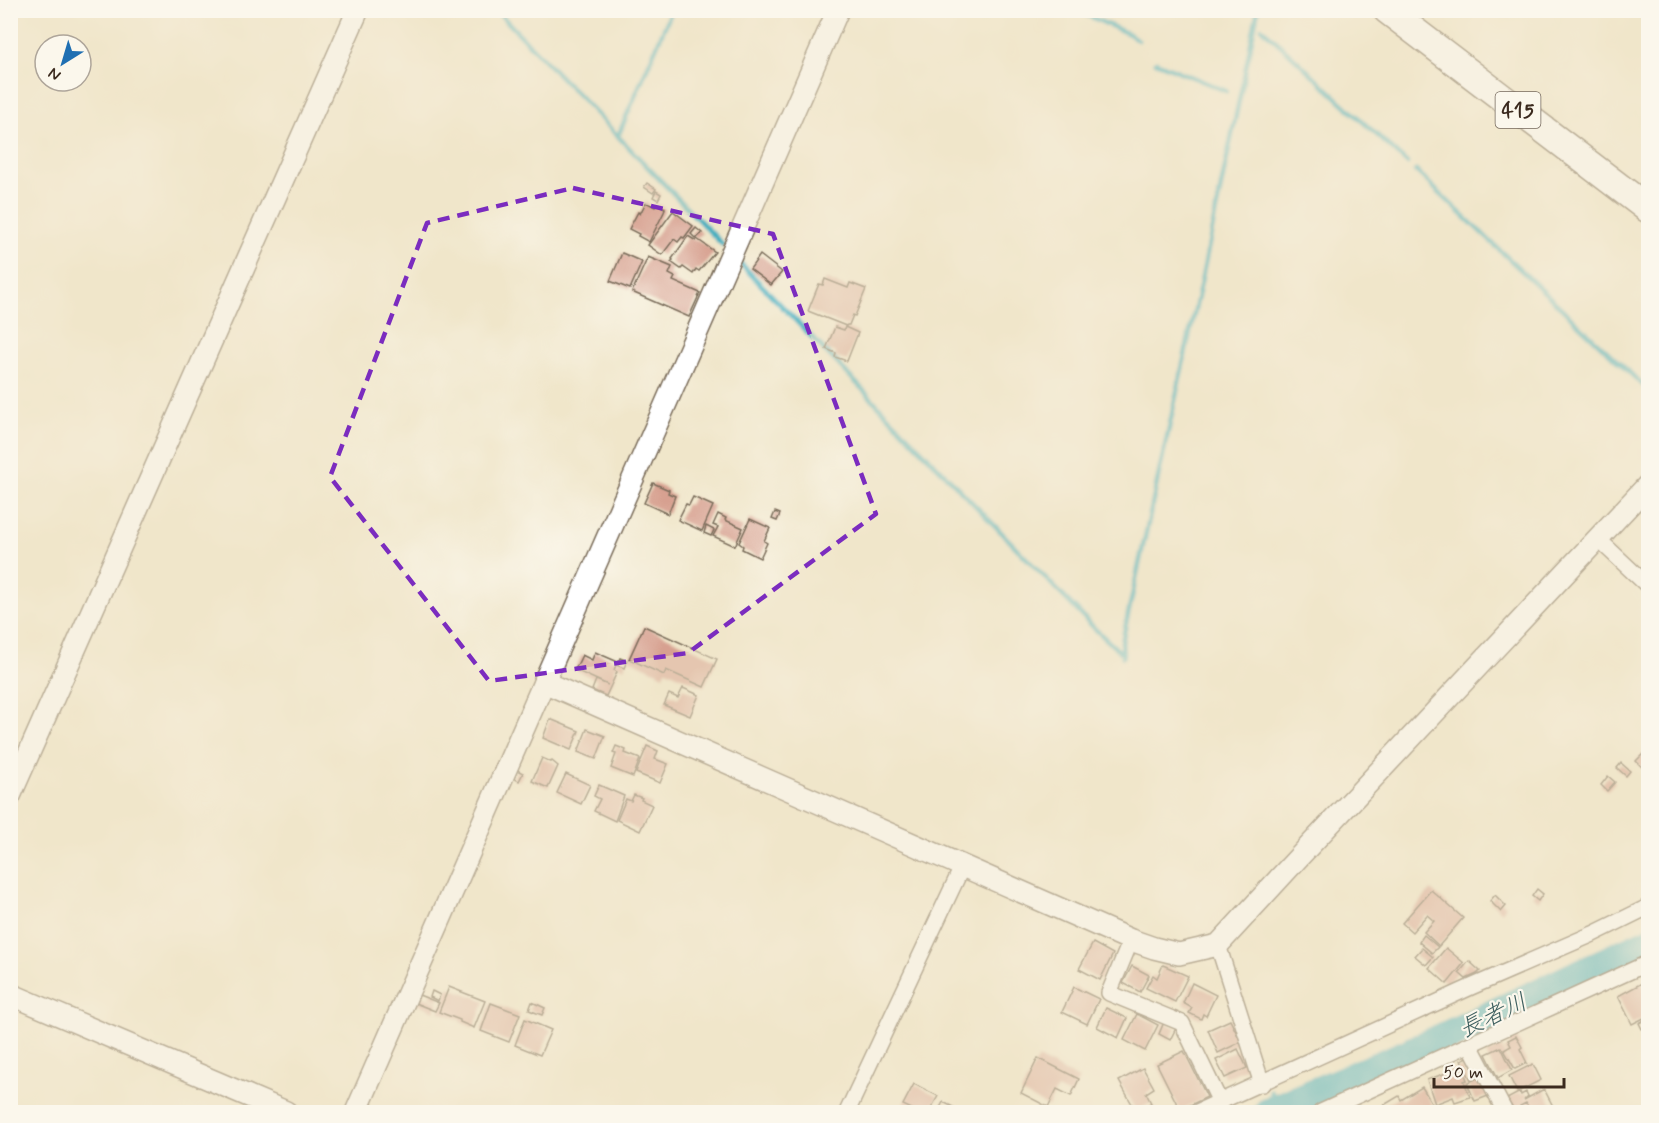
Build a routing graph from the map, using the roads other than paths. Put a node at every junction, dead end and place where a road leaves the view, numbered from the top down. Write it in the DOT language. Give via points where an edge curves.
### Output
graph roads {
  1 [pos="358,10"];
  2 [pos="838,10"];
  3 [pos="1387,10"];
  4 [pos="1648,209"];
  5 [pos="1648,485"];
  6 [pos="1598,539"];
  7 [pos="1648,586"];
  8 [pos="544,682"];
  9 [pos="10,796"];
  10 [pos="963,865"];
  11 [pos="1648,907"];
  12 [pos="1131,940"];
  13 [pos="1218,945"];
  14 [pos="1648,963"];
  15 [pos="10,994"];
  16 [pos="1470,1045"];
  17 [pos="1262,1084"];
  18 [pos="1220,1102"];
  19 [pos="286,1113"];
  20 [pos="356,1113"];
  21 [pos="847,1113"];
  22 [pos="1197,1113"];
  23 [pos="1321,1113"];
  24 [pos="1505,1113"];
  1 -- 9 [label="street"];
  2 -- 8 [label="street"];
  3 -- 4 [label="highway, 415"];
  5 -- 6 [label="street"];
  6 -- 7 [label="street"];
  6 -- 13 [label="street"];
  8 -- 10 [label="street"];
  8 -- 20 [label="street"];
  10 -- 12 [label="street"];
  10 -- 21 [label="street"];
  11 -- 17 [label="street"];
  12 -- 13 [label="street" via="1179,954"];
  12 -- 18 [label="street" via="1109,993 1182,1023"];
  13 -- 17 [label="street"];
  14 -- 16 [label="street"];
  15 -- 19 [label="street"];
  16 -- 23 [label="street"];
  16 -- 24 [label="street"];
  17 -- 18 [label="street"];
  18 -- 22 [label="street"];
}
